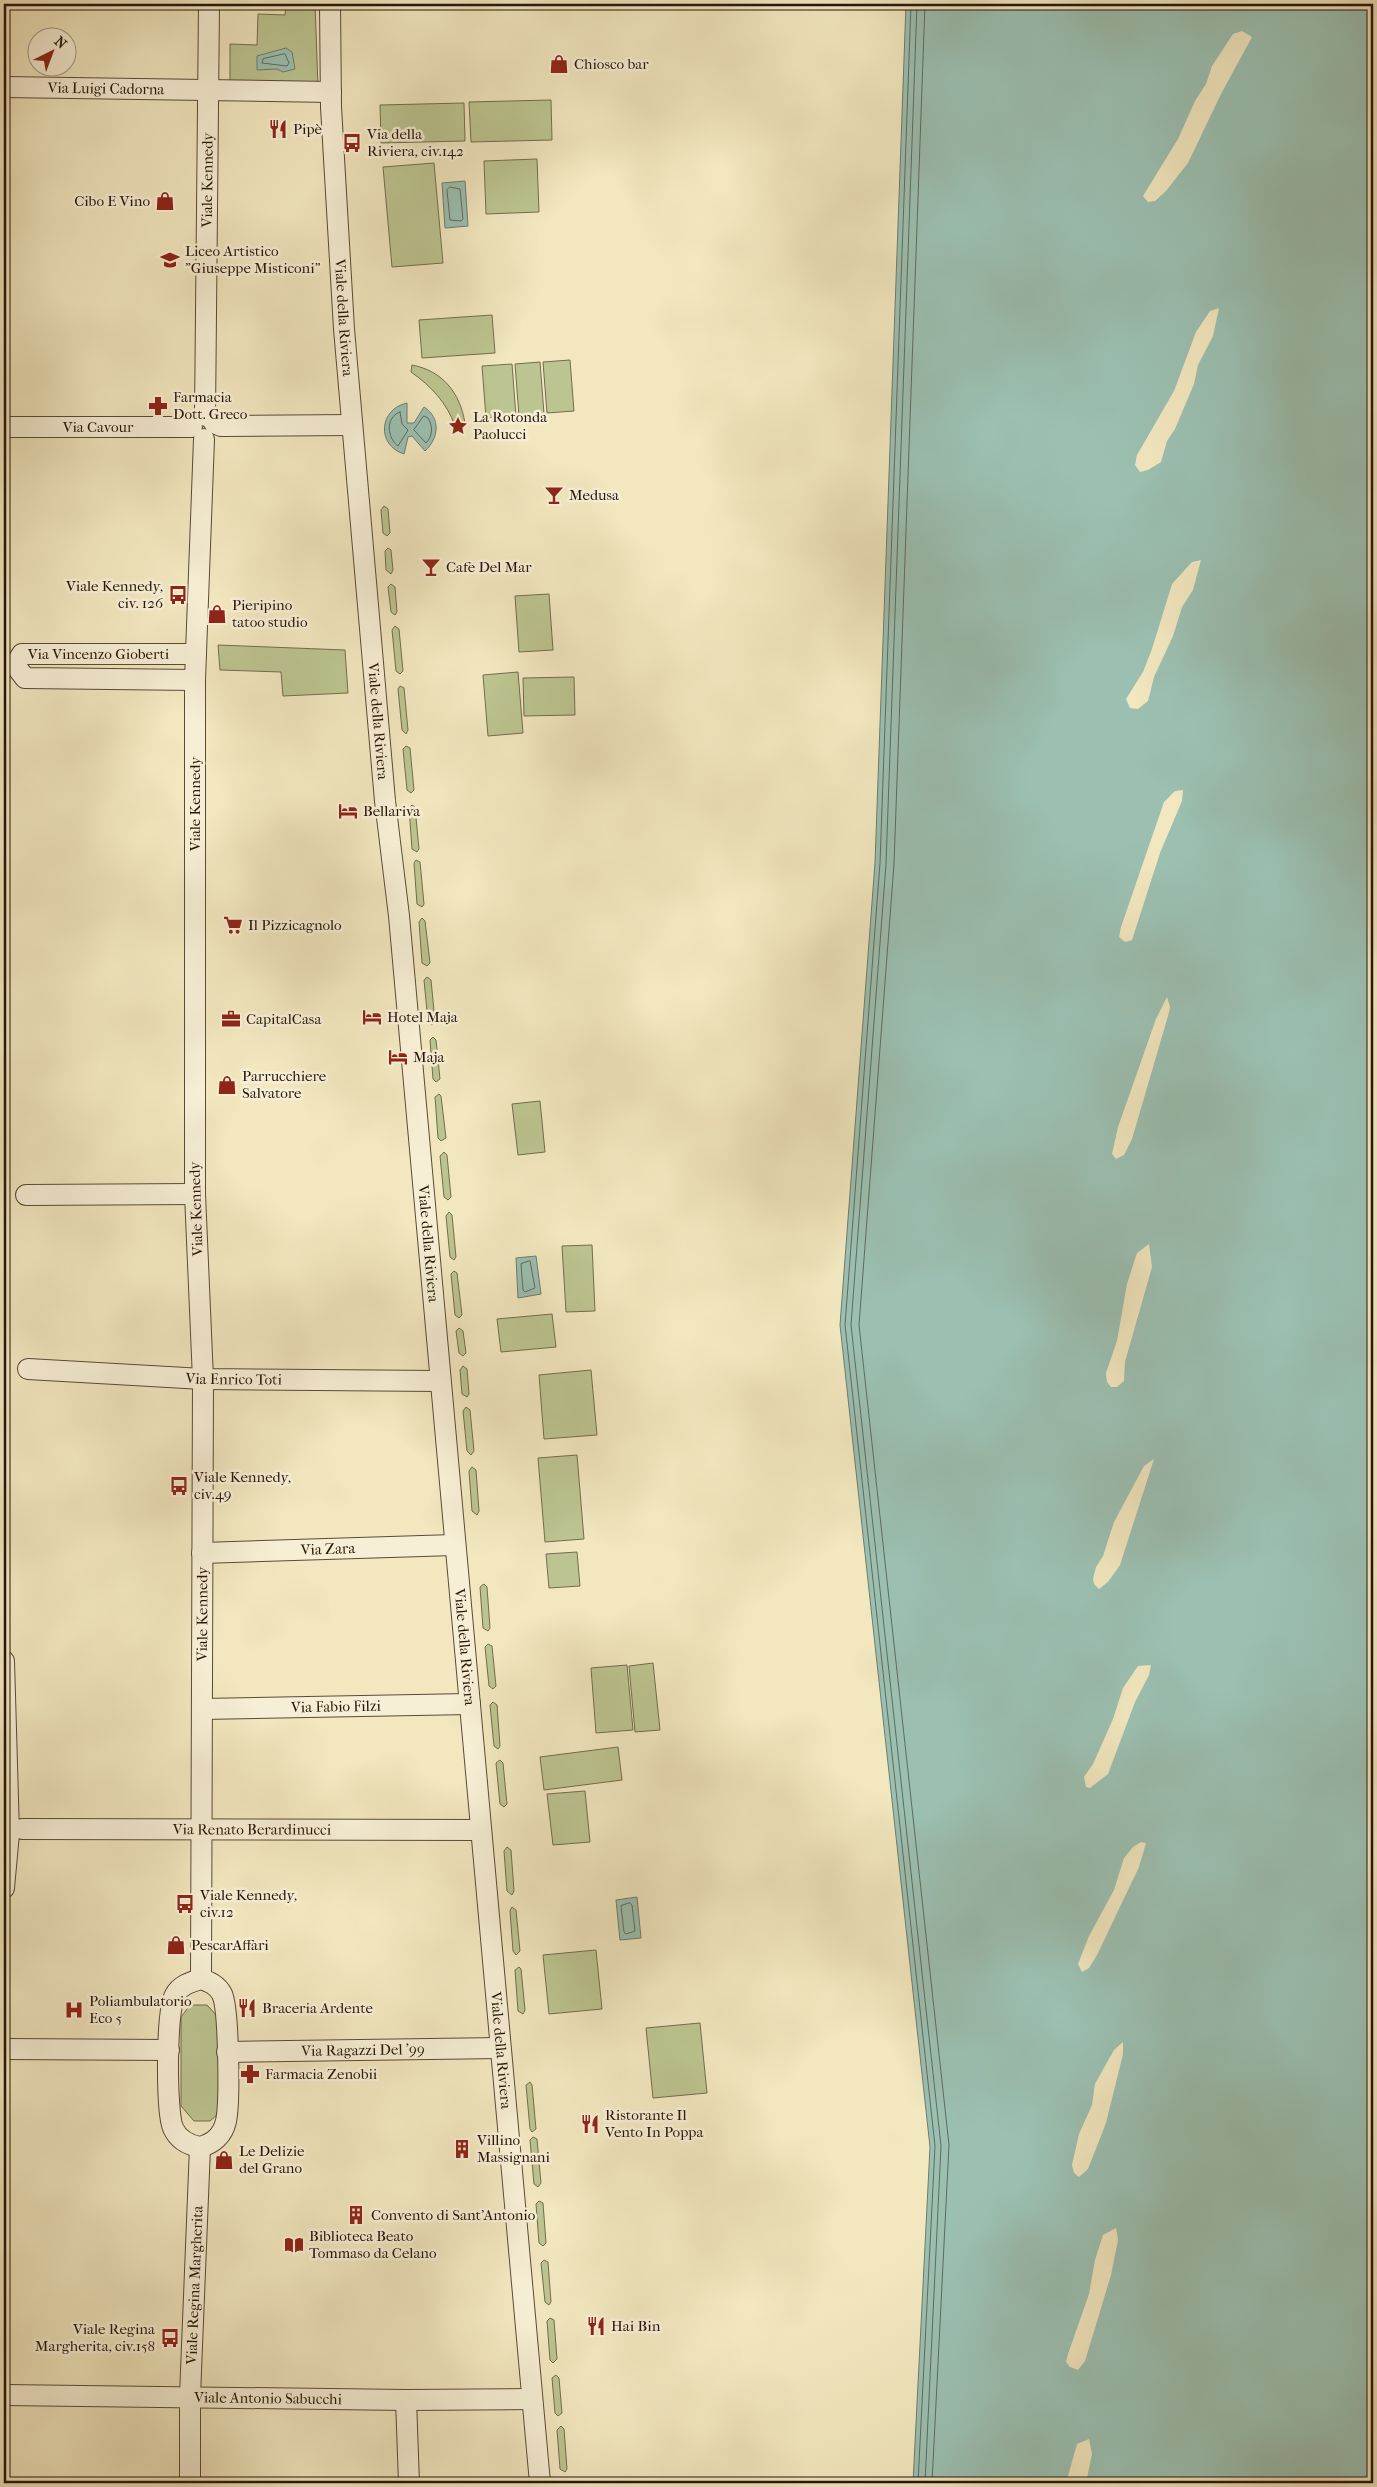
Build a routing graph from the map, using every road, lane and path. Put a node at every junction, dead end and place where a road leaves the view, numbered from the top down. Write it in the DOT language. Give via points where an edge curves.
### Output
graph roads {
  1 [pos="209,4"];
  2 [pos="330,4"];
  3 [pos="4,87"];
  4 [pos="210,92"];
  5 [pos="331,92"];
  6 [pos="352,425"];
  7 [pos="203,426"];
  8 [pos="4,428"];
  9 [pos="196,654"];
  10 [pos="195,680"];
  11 [pos="195,1194"];
  12 [pos="26,1195"];
  13 [pos="28,1369"];
  14 [pos="203,1379"];
  15 [pos="439,1382"];
  16 [pos="454,1545"];
  17 [pos="202,1553"];
  18 [pos="4,1661"];
  19 [pos="470,1704"];
  20 [pos="202,1709"];
  21 [pos="22,1829"];
  22 [pos="202,1829"];
  23 [pos="482,1830"];
  24 [pos="4,1888"];
  25 [pos="200,1979"];
  26 [pos="500,2048"];
  27 [pos="4,2049"];
  28 [pos="169,2050"];
  29 [pos="228,2052"];
  30 [pos="200,2147"];
  31 [pos="4,2395"];
  32 [pos="190,2396"];
  33 [pos="532,2399"];
  34 [pos="406,2400"];
  35 [pos="190,2483"];
  36 [pos="409,2483"];
  37 [pos="540,2483"];
  1 -- 4 [label="street, Viale Kennedy"];
  2 -- 5 [label="street, Viale della Riviera"];
  3 -- 4 [label="street, Via Luigi Cadorna"];
  4 -- 5 [label="street, Via Luigi Cadorna"];
  4 -- 7 [label="street, Viale Kennedy"];
  5 -- 6 [label="street, Viale della Riviera" via="342,309"];
  6 -- 7 [label="street, Via Cavour"];
  6 -- 15 [label="street, Viale della Riviera"];
  7 -- 8 [label="street, Via Cavour"];
  7 -- 9 [label="street, Viale Kennedy"];
  9 -- 10 [label="street, Viale Kennedy"];
  9 -- 10 [label="street, Via Vincenzo Gioberti" via="22,654 15,665 25,678"];
  10 -- 11 [label="street, Viale Kennedy"];
  11 -- 12 [label="street"];
  11 -- 14 [label="street, Viale Kennedy"];
  13 -- 14 [label="street, Via Enrico Toti"];
  14 -- 15 [label="street, Via Enrico Toti"];
  14 -- 17 [label="street, Viale Kennedy"];
  15 -- 16 [label="street, Viale della Riviera"];
  16 -- 17 [label="street, Via Zara"];
  16 -- 19 [label="street, Viale della Riviera"];
  17 -- 20 [label="street, Viale Kennedy"];
  18 -- 24 [label="street" via="9,1833"];
  19 -- 20 [label="street, Via Fabio Filzi"];
  19 -- 23 [label="street, Viale della Riviera"];
  20 -- 22 [label="street, Viale Kennedy"];
  21 -- 22 [label="street, Via Renato Berardinucci"];
  22 -- 23 [label="street, Via Renato Berardinucci"];
  22 -- 25 [label="street, Viale Kennedy"];
  23 -- 26 [label="street, Viale della Riviera"];
  25 -- 28 [label="street" via="187,1984 176,1994 170,2006"];
  25 -- 29 [label="street" via="216,1986 223,1996 227,2007"];
  26 -- 29 [label="street, Via Ragazzi Del '99"];
  26 -- 33 [label="street, Viale della Riviera"];
  27 -- 28 [label="street"];
  28 -- 30 [label="street" via="170,2119 179,2137"];
  29 -- 30 [label="street" via="226,2121 218,2138"];
  30 -- 32 [label="street, Viale Regina Margherita"];
  31 -- 32 [label="street, Viale Antonio Sabucchi"];
  32 -- 34 [label="street, Viale Antonio Sabucchi"];
  32 -- 35 [label="street, Viale Regina Margherita"];
  33 -- 34 [label="street, Viale Antonio Sabucchi"];
  33 -- 37 [label="street, Viale della Riviera"];
  34 -- 36 [label="street"];
}
